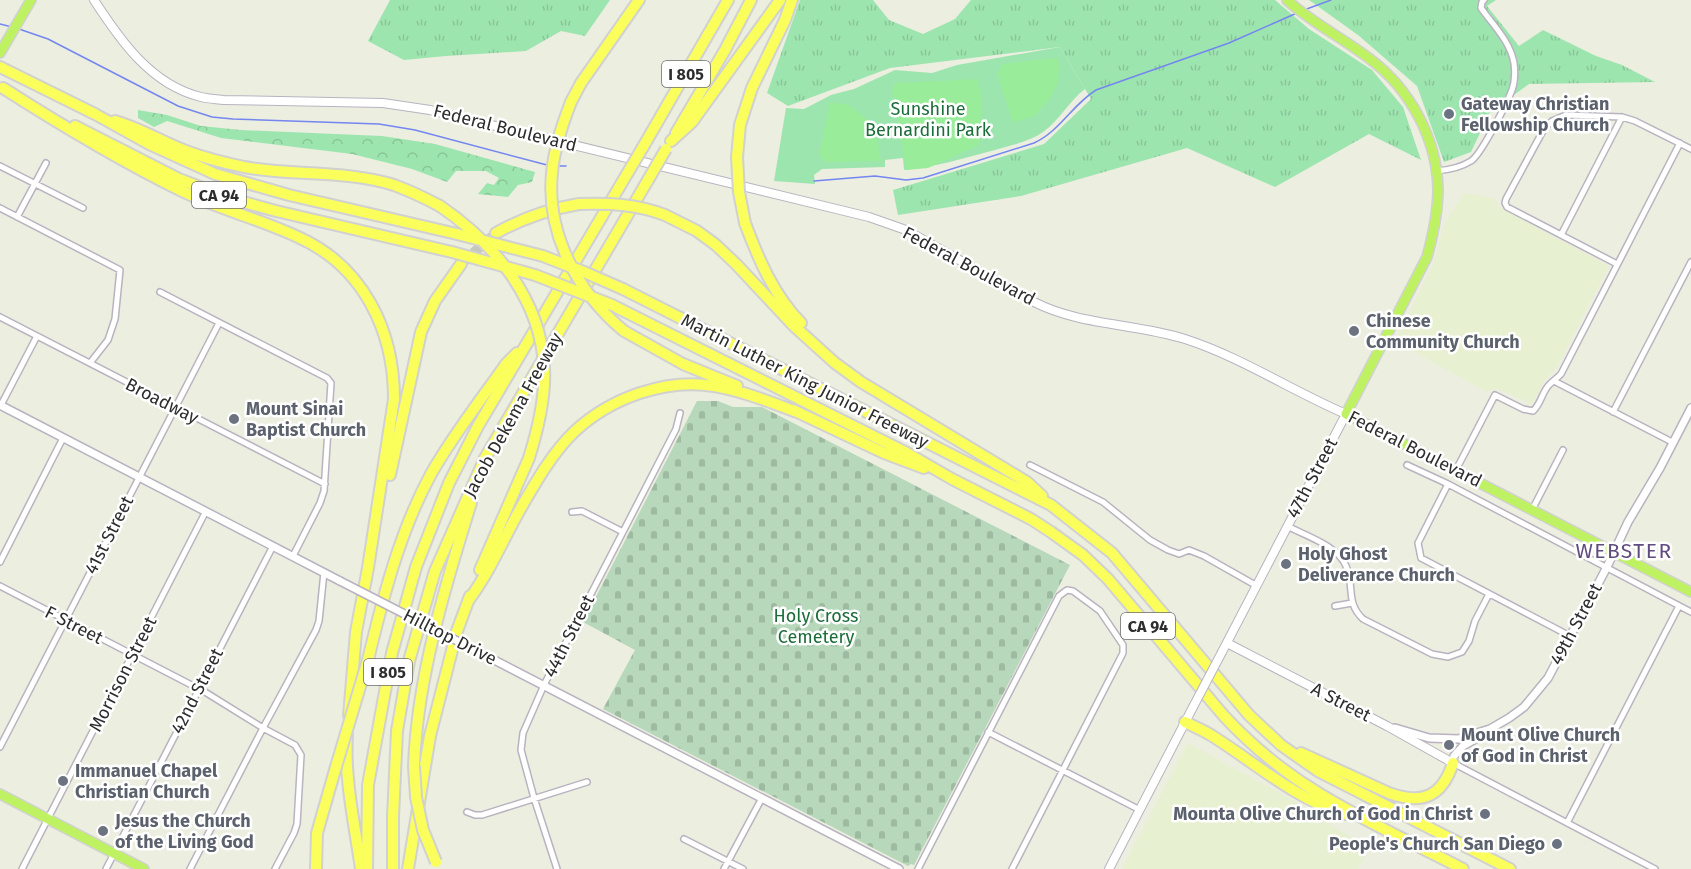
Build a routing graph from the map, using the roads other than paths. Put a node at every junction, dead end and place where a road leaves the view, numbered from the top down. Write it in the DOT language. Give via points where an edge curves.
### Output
graph roads {
  1 [pos="94,0"];
  2 [pos="639,0"];
  3 [pos="647,0"];
  4 [pos="720,0"];
  5 [pos="728,0"];
  6 [pos="751,0"];
  7 [pos="780,0"];
  8 [pos="792,0"];
  9 [pos="1287,0"];
  10 [pos="1484,0"];
  11 [pos="30,2"];
  12 [pos="0,52"];
  13 [pos="0,66"];
  14 [pos="592,68"];
  15 [pos="684,76"];
  16 [pos="2,87"];
  17 [pos="95,114"];
  18 [pos="1622,117"];
  19 [pos="1680,143"];
  20 [pos="669,145"];
  21 [pos="1691,149"];
  22 [pos="46,162"];
  23 [pos="0,166"];
  24 [pos="1436,171"];
  25 [pos="34,184"];
  26 [pos="84,208"];
  27 [pos="1,211"];
  28 [pos="17,217"];
  29 [pos="496,233"];
  30 [pos="1561,235"];
  31 [pos="1691,262"];
  32 [pos="461,264"];
  33 [pos="1617,264"];
  34 [pos="160,292"];
  35 [pos="0,317"];
  36 [pos="219,323"];
  37 [pos="37,336"];
  38 [pos="524,347"];
  39 [pos="90,363"];
  40 [pos="1554,381"];
  41 [pos="861,382"];
  42 [pos="1,405"];
  43 [pos="175,407"];
  44 [pos="1691,408"];
  45 [pos="797,412"];
  46 [pos="1613,412"];
  47 [pos="680,413"];
  48 [pos="1346,414"];
  49 [pos="1688,417"];
  50 [pos="63,438"];
  51 [pos="1672,442"];
  52 [pos="1563,450"];
  53 [pos="485,458"];
  54 [pos="1030,465"];
  55 [pos="1407,465"];
  56 [pos="1456,470"];
  57 [pos="139,477"];
  58 [pos="952,479"];
  59 [pos="324,484"];
  60 [pos="1448,484"];
  61 [pos="1051,505"];
  62 [pos="1532,510"];
  63 [pos="206,511"];
  64 [pos="572,512"];
  65 [pos="1287,526"];
  66 [pos="623,532"];
  67 [pos="273,546"];
  68 [pos="1614,552"];
  69 [pos="293,556"];
  70 [pos="0,562"];
  71 [pos="1607,567"];
  72 [pos="368,568"];
  73 [pos="324,572"];
  74 [pos="0,586"];
  75 [pos="1257,586"];
  76 [pos="1691,592"];
  77 [pos="1489,594"];
  78 [pos="468,601"];
  79 [pos="1352,603"];
  80 [pos="1335,606"];
  81 [pos="1679,606"];
  82 [pos="1691,612"];
  83 [pos="65,620"];
  84 [pos="1570,636"];
  85 [pos="1227,643"];
  86 [pos="133,655"];
  87 [pos="543,685"];
  88 [pos="198,689"];
  89 [pos="1185,722"];
  90 [pos="1387,726"];
  91 [pos="263,728"];
  92 [pos="1485,730"];
  93 [pos="988,732"];
  94 [pos="1458,739"];
  95 [pos="1281,745"];
  96 [pos="0,747"];
  97 [pos="1454,759"];
  98 [pos="1062,770"];
  99 [pos="587,782"];
  100 [pos="0,794"];
  101 [pos="534,798"];
  102 [pos="762,798"];
  103 [pos="1140,810"];
  104 [pos="467,812"];
  105 [pos="48,819"];
  106 [pos="1372,822"];
  107 [pos="1567,823"];
  108 [pos="684,839"];
  109 [pos="114,854"];
  110 [pos="729,861"];
  111 [pos="438,866"];
  112 [pos="22,869"];
  113 [pos="106,869"];
  114 [pos="144,869"];
  115 [pos="190,869"];
  116 [pos="275,869"];
  117 [pos="316,869"];
  118 [pos="361,869"];
  119 [pos="367,869"];
  120 [pos="393,869"];
  121 [pos="408,869"];
  122 [pos="557,869"];
  123 [pos="724,869"];
  124 [pos="743,869"];
  125 [pos="899,869"];
  126 [pos="918,869"];
  127 [pos="1012,869"];
  128 [pos="1110,869"];
  129 [pos="1461,869"];
  130 [pos="1510,869"];
  131 [pos="1655,869"];
  1 -- 48 [label="main road, Federal Boulevard" via="143,64 167,82 202,97 383,104 431,110 869,217 906,230 1045,306 1082,319 1184,339 1220,352"];
  2 -- 14 [label="highway"];
  3 -- 14 [label="highway"];
  4 -- 15 [label="highway"];
  5 -- 15 [label="highway, Jacob Dekema Freeway / I 805"];
  6 -- 20 [label="highway, Jacob Dekema Freeway / I 805"];
  7 -- 20 [label="highway" via="692,122"];
  8 -- 41 [label="highway, bridge" via="752,88 740,125 739,192 745,223 770,281 793,315"];
  9 -- 24 [label="main road, 47th Street" via="1383,70 1405,95 1424,126"];
  10 -- 24 [label="street" via="1481,8 1512,55 1512,89 1473,160 1454,169"];
  11 -- 12 [label="main road"];
  13 -- 17 [label="highway, Martin Luther King Junior Freeway / CA 94"];
  14 -- 45 [label="highway, bridge" via="571,102 558,139 551,187 555,222 580,282 624,331 683,364"];
  15 -- 38 [label="highway, Jacob Dekema Freeway / I 805, bridge"];
  16 -- 58 [label="highway, Martin Luther King Junior Freeway / CA 94, bridge" via="153,167 206,190 255,206 491,262 612,305 897,447"];
  16 -- 72 [label="highway" via="83,139 171,186 314,245 336,261 364,292 386,337 394,387"];
  17 -- 61 [label="highway, Martin Luther King Junior Freeway / CA 94, bridge" via="169,154 239,182 543,256 584,272"];
  17 -- 78 [label="highway, bridge" via="205,158 274,171 361,178 392,185 440,206 497,255 535,323 542,351 542,406 529,458"];
  18 -- 19 [label="street"];
  18 -- 30 [label="street"];
  18 -- 30 [label="street" via="1557,118 1544,129 1506,199 1508,207"];
  19 -- 21 [label="street"];
  19 -- 33 [label="street"];
  20 -- 53 [label="highway, Jacob Dekema Freeway / I 805, bridge"];
  22 -- 25 [label="street"];
  23 -- 25 [label="street"];
  24 -- 48 [label="main road, 47th Street" via="1436,213 1427,257"];
  25 -- 26 [label="street"];
  25 -- 28 [label="street"];
  27 -- 28 [label="street"];
  28 -- 39 [label="street" via="120,270 115,319 108,340"];
  29 -- 41 [label="highway, bridge" via="536,214 579,204 614,203 665,215 716,245 817,348"];
  30 -- 33 [label="street"];
  31 -- 46 [label="street"];
  32 -- 72 [label="highway" via="435,302 421,332"];
  33 -- 40 [label="street"];
  34 -- 36 [label="street"];
  35 -- 37 [label="street, Broadway"];
  36 -- 43 [label="street, 41st Street"];
  36 -- 59 [label="street" via="331,383"];
  37 -- 39 [label="street, Broadway"];
  37 -- 42 [label="street"];
  38 -- 117 [label="highway, bridge" via="506,364 447,449 408,522 317,833"];
  38 -- 119 [label="highway, Jacob Dekema Freeway / I 805" via="458,464 416,567 392,652 369,785"];
  39 -- 43 [label="street, Broadway"];
  40 -- 46 [label="street"];
  40 -- 56 [label="street" via="1533,411 1495,395"];
  41 -- 61 [label="highway" via="1027,482"];
  42 -- 50 [label="street, Hilltop Drive"];
  43 -- 57 [label="street, 41st Street"];
  43 -- 59 [label="street, Broadway"];
  44 -- 49 [label="street, 49th Street"];
  45 -- 58 [label="highway" via="884,453"];
  45 -- 78 [label="highway" via="735,391 695,384 642,392 608,407 580,427 557,452"];
  46 -- 51 [label="street"];
  47 -- 66 [label="street, 44th Street" via="676,429"];
  48 -- 56 [label="main road, Federal Boulevard"];
  48 -- 65 [label="main road, 47th Street"];
  49 -- 51 [label="street, 49th Street"];
  50 -- 57 [label="street, Hilltop Drive"];
  50 -- 70 [label="street"];
  51 -- 68 [label="street, 49th Street"];
  52 -- 62 [label="street"];
  53 -- 111 [label="highway, bridge" via="447,578 415,737 417,797 423,830"];
  53 -- 120 [label="highway, Jacob Dekema Freeway / I 805" via="435,571 409,661 397,731"];
  54 -- 75 [label="street" via="1103,502 1168,550 1179,554 1189,550 1204,556"];
  55 -- 60 [label="street"];
  56 -- 62 [label="main road, Federal Boulevard"];
  57 -- 63 [label="street, Hilltop Drive"];
  57 -- 83 [label="street, 41st Street"];
  58 -- 106 [label="highway, Martin Luther King Junior Freeway / CA 94" via="1031,519 1083,555 1244,737 1320,794"];
  59 -- 69 [label="street" via="320,503"];
  60 -- 71 [label="street"];
  60 -- 77 [label="street" via="1418,543 1421,558"];
  61 -- 95 [label="highway, Martin Luther King Junior Freeway / CA 94" via="1112,552 1250,715"];
  62 -- 68 [label="main road, Federal Boulevard"];
  63 -- 67 [label="street, Hilltop Drive"];
  63 -- 86 [label="street, Morrison Street"];
  64 -- 66 [label="street" via="582,511"];
  65 -- 75 [label="main road, 47th Street"];
  65 -- 79 [label="street" via="1340,556 1346,564"];
  66 -- 87 [label="street, 44th Street"];
  67 -- 69 [label="street, Hilltop Drive"];
  67 -- 88 [label="street, 42nd Street"];
  68 -- 71 [label="street, 49th Street"];
  68 -- 76 [label="main road, Federal Boulevard"];
  69 -- 73 [label="street, Hilltop Drive"];
  71 -- 81 [label="street"];
  71 -- 84 [label="street, 49th Street"];
  72 -- 118 [label="highway" via="354,654 346,746"];
  73 -- 87 [label="street, Hilltop Drive, bridge"];
  73 -- 91 [label="street" via="316,630"];
  74 -- 83 [label="street, F Street"];
  75 -- 85 [label="main road, 47th Street"];
  77 -- 79 [label="street" via="1462,652 1448,657 1431,654 1363,619"];
  77 -- 84 [label="street"];
  78 -- 121 [label="highway" via="430,736"];
  79 -- 80 [label="street"];
  81 -- 82 [label="street"];
  81 -- 107 [label="street"];
  83 -- 86 [label="street, F Street"];
  83 -- 96 [label="street, 41st Street"];
  84 -- 92 [label="street, 49th Street" via="1548,678 1524,707"];
  85 -- 89 [label="main road, 47th Street, bridge"];
  85 -- 90 [label="main road, A Street"];
  86 -- 88 [label="street, F Street"];
  86 -- 105 [label="street, Morrison Street"];
  87 -- 101 [label="street, 44th Street" via="523,733 521,750"];
  87 -- 102 [label="street, Hilltop Drive"];
  88 -- 91 [label="street, F Street"];
  88 -- 109 [label="street, 42nd Street"];
  89 -- 103 [label="main road, 47th Street"];
  89 -- 106 [label="highway" via="1294,791"];
  90 -- 94 [label="street, 49th Street" via="1429,738"];
  90 -- 97 [label="main road, A Street"];
  91 -- 115 [label="street"];
  91 -- 116 [label="street, F Street" via="295,745 301,755 297,824"];
  92 -- 94 [label="street, 49th Street"];
  92 -- 97 [label="street" via="1463,746"];
  93 -- 98 [label="street"];
  93 -- 98 [label="street" via="1059,596 1073,591 1100,611 1123,645 1123,653"];
  93 -- 126 [label="street"];
  94 -- 97 [label="street"];
  95 -- 97 [label="highway" via="1416,800 1439,789"];
  95 -- 130 [label="highway, Martin Luther King Junior Freeway / CA 94" via="1318,771"];
  97 -- 107 [label="street, A Street"];
  98 -- 103 [label="street"];
  98 -- 127 [label="street"];
  99 -- 101 [label="street"];
  100 -- 105 [label="main road"];
  101 -- 104 [label="street" via="482,815"];
  101 -- 122 [label="street, 44th Street"];
  102 -- 110 [label="street"];
  102 -- 125 [label="street, Hilltop Drive"];
  103 -- 128 [label="main road, 47th Street"];
  105 -- 109 [label="main road"];
  105 -- 112 [label="street, Morrison Street"];
  106 -- 129 [label="highway, Martin Luther King Junior Freeway / CA 94"];
  107 -- 131 [label="street, A Street"];
  108 -- 110 [label="street"];
  109 -- 113 [label="street, 42nd Street"];
  109 -- 114 [label="main road"];
  110 -- 123 [label="street"];
  110 -- 124 [label="street"];
}
